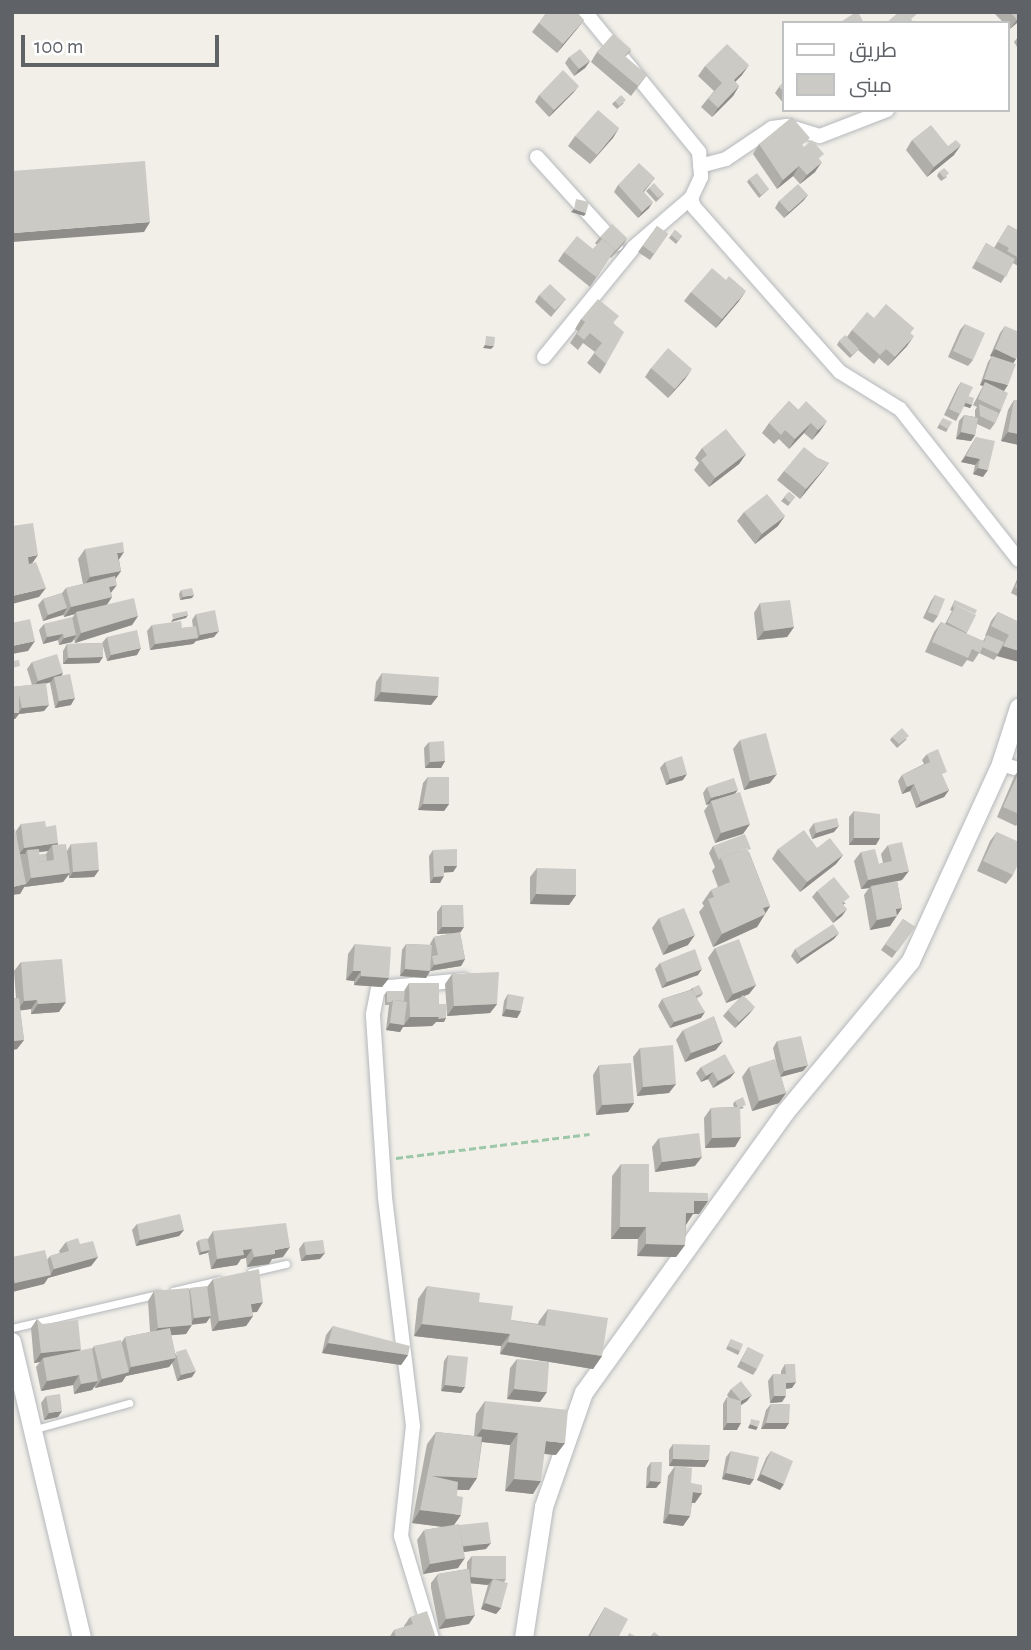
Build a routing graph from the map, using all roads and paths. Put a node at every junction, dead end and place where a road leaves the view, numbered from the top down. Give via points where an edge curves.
1 (585, 12) edge
2 (882, 112) edge
3 (537, 157) dead end
4 (700, 166) junction
5 (691, 198) junction
6 (627, 256) junction
7 (544, 357) dead end
8 (1019, 560) edge
9 (1019, 708) edge
10 (1001, 764) junction
11 (1019, 769) edge
12 (479, 978) edge
13 (590, 1134) dead end
14 (382, 1159) junction
15 (286, 1264) dead end
16 (12, 1328) edge
17 (12, 1342) edge
18 (129, 1403) dead end
19 (32, 1430) junction
20 (82, 1638) edge
21 (432, 1638) edge
22 (524, 1638) edge

1 - 4 street via 699,152
2 - 4 street via 820,136 787,125 772,128 726,159
3 - 6 street
4 - 5 street via 701,177
5 - 6 street
5 - 8 street via 841,372 900,409
6 - 7 street
9 - 10 street
10 - 11 street
10 - 22 street via 911,961 785,1113 584,1393 544,1507
12 - 14 street via 378,988 373,1049
13 - 14 path
14 - 21 street via 413,1426 401,1536
15 - 16 lane
17 - 19 street
18 - 19 lane
19 - 20 street

